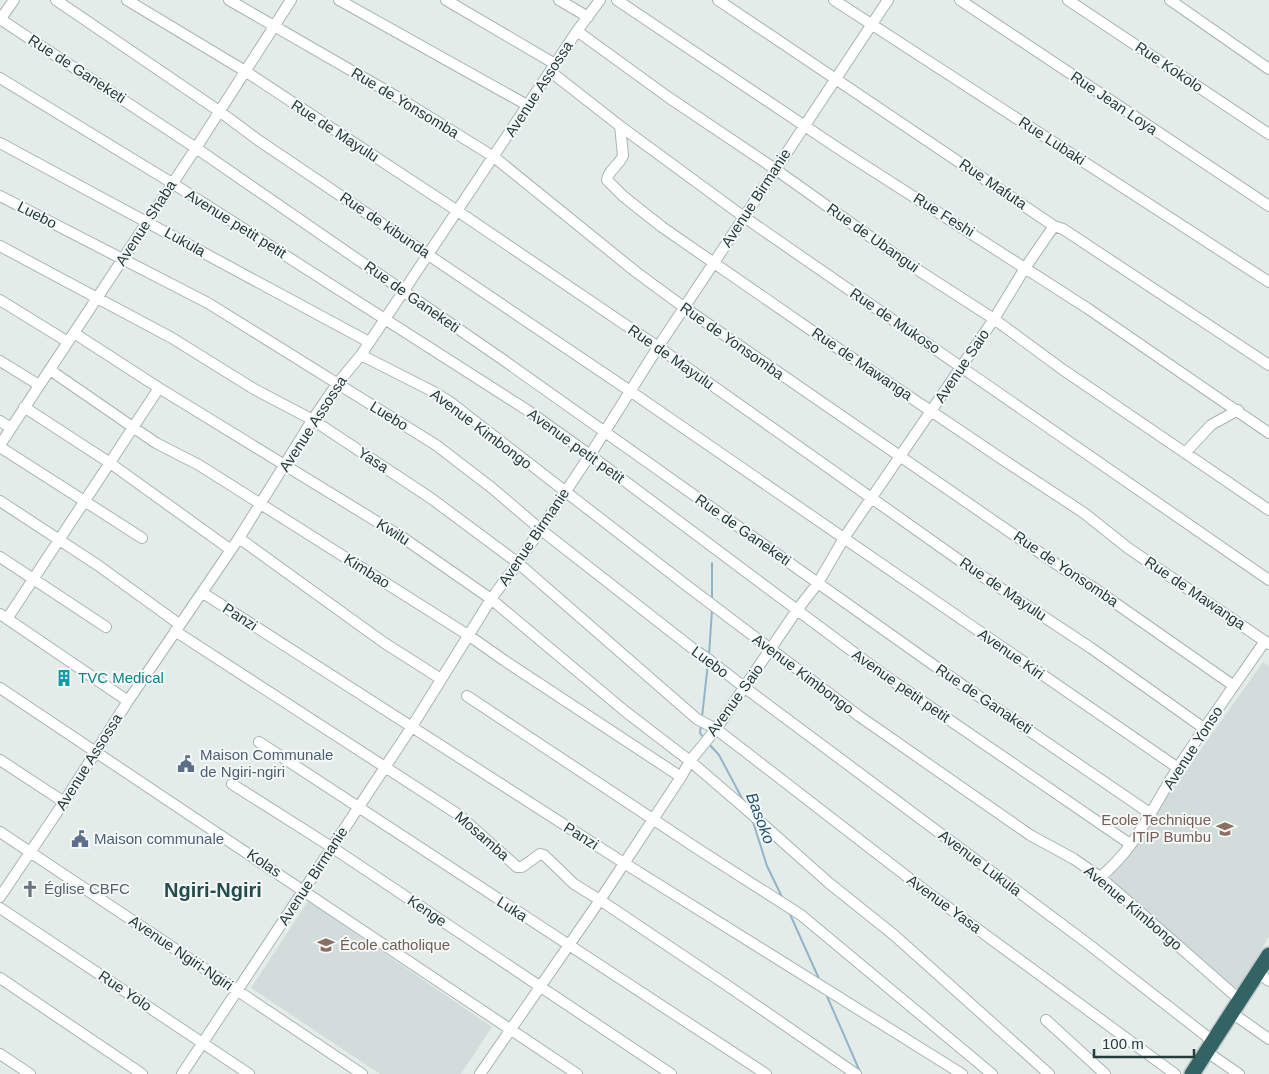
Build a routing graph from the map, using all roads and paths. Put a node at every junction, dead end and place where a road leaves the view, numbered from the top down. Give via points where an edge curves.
1 (14, 0) edge
2 (56, 0) edge
3 (127, 0) edge
4 (229, 0) edge
5 (291, 0) edge
6 (339, 0) edge
7 (446, 0) edge
8 (559, 0) edge
9 (600, 0) edge
10 (617, 0) edge
11 (718, 0) edge
12 (834, 0) edge
13 (888, 0) edge
14 (960, 0) edge
15 (1068, 0) edge
16 (1170, 0) edge
17 (588, 16) junction
18 (0, 20) edge
19 (872, 24) junction
20 (274, 25) junction
21 (577, 31) junction
22 (553, 68) junction
23 (1269, 69) edge
24 (245, 71) junction
25 (0, 78) edge
26 (835, 78) junction
27 (527, 105) junction
28 (219, 111) junction
29 (804, 125) junction
30 (620, 126) junction
31 (1269, 134) edge
32 (0, 144) edge
33 (196, 148) junction
34 (494, 157) junction
35 (775, 169) junction
36 (172, 183) junction
37 (0, 196) edge
38 (1269, 206) edge
39 (456, 210) junction
40 (744, 217) junction
41 (147, 222) junction
42 (1054, 226) junction
43 (0, 246) edge
44 (429, 255) junction
45 (123, 259) junction
46 (714, 263) junction
47 (1025, 268) junction
48 (1269, 282) edge
49 (404, 292) junction
50 (97, 299) junction
51 (0, 300) edge
52 (684, 308) junction
53 (385, 318) junction
54 (994, 319) junction
55 (71, 338) junction
56 (369, 342) junction
57 (658, 347) junction
58 (361, 355) junction
59 (0, 361) edge
60 (1269, 365) edge
61 (961, 366) junction
62 (50, 370) junction
63 (337, 384) junction
64 (40, 385) junction
65 (159, 388) junction
66 (630, 391) junction
67 (24, 407) junction
68 (932, 410) junction
69 (1240, 412) junction
70 (312, 420) junction
71 (0, 421) edge
72 (11, 428) junction
73 (134, 428) junction
74 (605, 432) junction
75 (1269, 433) edge
76 (0, 446) edge
77 (716, 450) joint
78 (1185, 453) junction
79 (590, 455) junction
80 (900, 456) junction
81 (110, 463) junction
82 (285, 465) junction
83 (565, 492) junction
84 (873, 498) junction
85 (0, 501) edge
86 (86, 501) junction
87 (261, 505) junction
88 (1269, 510) edge
89 (540, 530) junction
90 (142, 538) dead end
91 (239, 538) junction
92 (844, 538) junction
93 (59, 540) junction
94 (231, 550) junction
95 (0, 557) edge
96 (518, 563) junction
97 (34, 580) junction
98 (1269, 580) edge
99 (818, 583) junction
100 (203, 593) junction
101 (491, 599) junction
102 (797, 610) junction
103 (4, 617) edge
104 (106, 627) dead end
105 (177, 627) junction
106 (468, 635) junction
107 (1267, 642) edge
108 (772, 649) junction
109 (441, 679) junction
110 (1234, 686) junction
111 (744, 687) junction
112 (0, 688) edge
113 (467, 696) dead end
114 (128, 701) junction
115 (411, 728) junction
116 (1205, 729) junction
117 (710, 734) junction
118 (258, 742) dead end
119 (95, 751) junction
120 (0, 760) edge
121 (690, 761) junction
122 (384, 766) junction
123 (1178, 768) junction
124 (681, 777) junction
125 (232, 784) dead end
126 (64, 802) junction
127 (358, 808) junction
128 (1151, 814) junction
129 (653, 819) junction
130 (0, 832) edge
131 (1130, 844) junction
132 (332, 848) junction
133 (30, 852) junction
134 (624, 863) junction
135 (1100, 877) junction
136 (304, 890) junction
137 (0, 897) edge
138 (600, 900) junction
139 (0, 908) edge
140 (567, 945) junction
141 (1269, 955) edge
142 (1263, 977) edge
143 (0, 978) edge
144 (539, 987) junction
145 (237, 991) junction
146 (1236, 1007) junction
147 (1046, 1020) dead end
148 (510, 1028) junction
149 (1269, 1039) edge
150 (203, 1043) junction
151 (1210, 1047) junction
152 (0, 1054) edge
153 (30, 1074) edge
154 (142, 1074) edge
155 (182, 1074) edge
156 (249, 1074) edge
157 (362, 1074) edge
158 (480, 1074) edge
159 (577, 1074) edge
160 (671, 1074) edge
161 (766, 1074) edge
162 (856, 1074) edge
163 (962, 1074) edge
164 (992, 1074) edge
165 (1049, 1074) edge
166 (1105, 1074) edge
167 (1175, 1074) edge
168 (1192, 1074) edge
169 (1238, 1074) edge

1 - 18 street
2 - 28 street, Rue de kibunda
3 - 24 street, Rue de Mayulu
4 - 20 street, Rue de Yonsomba
5 - 20 street, Avenue Shaba
6 - 27 street
7 - 22 street, Rue de Mukoso
8 - 17 street
9 - 17 street, Avenue Assossa
10 - 29 street, Rue Feshi
11 - 26 street, Rue Mafuta
12 - 19 street, Rue Lubaki
13 - 19 street, Avenue Birmanie
14 - 38 street, Rue Jean Loya
15 - 31 street, Rue Kokolo
16 - 23 street
17 - 21 street, Avenue Assossa
18 - 33 street, Rue de Ganeketi
19 - 26 street, Avenue Birmanie
19 - 48 street, Rue Lubaki
20 - 24 street, Avenue Shaba
20 - 34 street, Rue de Yonsomba
21 - 22 street, Avenue Assossa
21 - 35 street, Rue de Ubangui
22 - 27 street, Avenue Assossa
22 - 30 street, Rue de Mukoso
24 - 28 street, Avenue Shaba
24 - 39 street, Rue de Mayulu
25 - 36 street, Avenue petit petit
26 - 29 street, Avenue Birmanie
26 - 42 street, Rue Mafuta
27 - 34 street, Avenue Assossa
28 - 33 street, Avenue Shaba
28 - 44 street, Rue de kibunda
29 - 35 street, Avenue Birmanie
29 - 47 street, Rue Feshi
30 - 40 street, Rue de Mukoso
30 - 46 street, Rue de Mawanga via 623,155 607,176 609,183 662,227
32 - 41 street, Lukula
33 - 36 street, Avenue Shaba
33 - 49 street, Rue de Ganeketi
34 - 39 street, Avenue Assossa
34 - 52 street, Rue de Yonsomba
35 - 40 street, Avenue Birmanie
35 - 54 street, Rue de Ubangui via 907,263
36 - 41 street, Avenue Shaba
36 - 53 street, Avenue petit petit
37 - 45 street, Luebo
39 - 44 street, Avenue Assossa
39 - 57 street, Rue de Mayulu
40 - 46 street, Avenue Birmanie
40 - 61 street, Rue de Mukoso
41 - 45 street, Avenue Shaba
41 - 56 street, Lukula
42 - 47 street, Avenue Saio
42 - 60 street, Rue Mafuta
43 - 50 street, Yasa
44 - 49 street, Avenue Assossa
44 - 66 street, Rue de kibunda
45 - 50 street, Avenue Shaba
45 - 63 street, Luebo via 208,303
46 - 52 street, Avenue Birmanie
46 - 68 street, Rue de Mawanga
47 - 54 street, Avenue Saio
47 - 69 street, Rue Feshi
49 - 53 street, Avenue Assossa
49 - 74 street, Rue de Ganeketi
50 - 55 street, Avenue Shaba
50 - 70 street, Yasa via 172,338
51 - 55 street, Kwilu
52 - 57 street, Avenue Birmanie
52 - 80 street, Rue de Yonsomba
53 - 56 street, Avenue Assossa
53 - 79 street, Avenue petit petit via 528,410
54 - 61 street, Avenue Saio
54 - 78 street, Rue de Ubangui
55 - 62 street, Avenue Shaba
55 - 65 street, Kwilu
56 - 58 street, Avenue Assossa
57 - 66 street, Avenue Birmanie
57 - 84 street, Rue de Mayulu
58 - 63 street, Avenue Assossa
58 - 83 street, Avenue Kimbongo via 450,402
59 - 64 street
61 - 68 street, Avenue Saio
61 - 98 street, Rue de Mukoso
62 - 64 street, Avenue Shaba
62 - 73 street, Kimbao
63 - 70 street, Avenue Assossa
63 - 89 street, Luebo via 436,444
64 - 67 street, Avenue Shaba
65 - 73 street
65 - 82 street, Kwilu
66 - 74 street, Avenue Birmanie
66 - 77 street, Rue de kibunda
67 - 72 street, Avenue Shaba
67 - 81 street
68 - 80 street, Avenue Saio
68 - 107 street, Rue de Mawanga via 1084,512 1128,548
69 - 75 street, Rue Feshi
69 - 78 street via 1210,425
70 - 82 street, Avenue Assossa
70 - 96 street, Yasa via 432,499
71 - 72 street
72 - 76 street, Avenue Shaba
73 - 81 street
73 - 87 street, Kimbao
74 - 79 street, Avenue Birmanie
74 - 99 street, Rue de Ganeketi
76 - 86 street
77 - 92 street, Avenue Kiri
78 - 88 street
79 - 83 street, Avenue Birmanie
79 - 102 street, Avenue petit petit
80 - 84 street, Avenue Saio
80 - 110 street, Rue de Yonsomba
81 - 86 street
81 - 94 street
82 - 87 street, Avenue Assossa
82 - 101 street, Kwilu via 402,537
83 - 89 street, Avenue Birmanie
83 - 108 street, Avenue Kimbongo
84 - 92 street, Avenue Saio
84 - 116 street, Rue de Mayulu
85 - 93 street, Mosamba
86 - 90 street
86 - 93 street
87 - 91 street, Avenue Assossa
87 - 106 street, Kimbao
89 - 96 street, Avenue Birmanie
89 - 111 street, Luebo
91 - 94 street, Avenue Assossa
91 - 109 street via 383,642
92 - 99 street, Avenue Saio
92 - 123 street, Avenue Kiri
93 - 97 street
93 - 105 street, Mosamba via 106,571
94 - 100 street, Avenue Assossa
95 - 97 street
96 - 101 street, Avenue Birmanie
96 - 117 street, Yasa via 640,667
97 - 103 street
97 - 104 street
99 - 102 street, Avenue Saio
99 - 128 street, Rue de Ganaketi
100 - 105 street, Avenue Assossa
100 - 115 street, Panzi
101 - 106 street, Avenue Birmanie
101 - 121 street, Kwilu
102 - 108 street, Avenue Saio
102 - 131 street, Avenue petit petit via 884,675
103 - 114 street
105 - 114 street, Avenue Assossa
105 - 122 street, Mosamba
106 - 109 street, Avenue Birmanie
106 - 124 street, Kimbao
107 - 110 street, Avenue Yonso
108 - 111 street, Avenue Saio
108 - 135 street, Avenue Kimbongo via 859,716 1030,835
109 - 115 street, Avenue Birmanie
110 - 116 street, Avenue Yonso
111 - 117 street, Avenue Saio
111 - 151 street, Avenue Lukula via 1087,943
112 - 119 street, Kolas
113 - 129 street
114 - 119 street, Avenue Assossa
115 - 122 street, Avenue Birmanie
115 - 134 street, Panzi
116 - 123 street, Avenue Yonso
117 - 121 street, Avenue Saio
117 - 167 street, Avenue Yasa
118 - 127 street, Luka
119 - 126 street, Avenue Assossa
119 - 136 street, Kolas
120 - 126 street
121 - 124 street, Avenue Saio
121 - 165 street, Kwilu via 829,883 894,935
122 - 127 street, Avenue Birmanie
122 - 138 street, Mosamba via 459,814 517,867 543,854 574,884
123 - 128 street, Avenue Yonso
124 - 129 street, Avenue Saio
125 - 132 street, Kenge
126 - 133 street, Avenue Assossa
127 - 132 street, Avenue Birmanie
127 - 140 street, Luka
128 - 131 street, Avenue Yonso
129 - 134 street, Avenue Saio
129 - 164 street via 801,915
130 - 133 street, Avenue Ngiri-Ngiri
131 - 135 street, Avenue Yonso
132 - 136 street, Avenue Birmanie
132 - 144 street, Kenge
133 - 137 street, Avenue Assossa
133 - 145 street, Avenue Ngiri-Ngiri
134 - 138 street, Avenue Saio
134 - 163 street, Panzi
135 - 146 street, Avenue Kimbongo
136 - 145 street, Avenue Birmanie
136 - 148 street, Kolas
138 - 140 street, Avenue Saio
138 - 162 street, Mosamba
139 - 150 street, Rue Yolo
140 - 144 street, Avenue Saio
140 - 161 street, Luka
141 - 142 highway
142 - 146 highway
143 - 154 street
144 - 148 street, Avenue Saio
144 - 160 street, Kenge
145 - 150 street, Avenue Birmanie
145 - 157 street, Avenue Ngiri-Ngiri
146 - 149 street, Avenue Kimbongo
146 - 151 highway
147 - 166 street
148 - 158 street, Avenue Saio
148 - 159 street, Kolas
150 - 155 street, Avenue Birmanie
150 - 156 street, Rue Yolo
151 - 168 highway
151 - 169 street, Avenue Lukula
152 - 153 street

